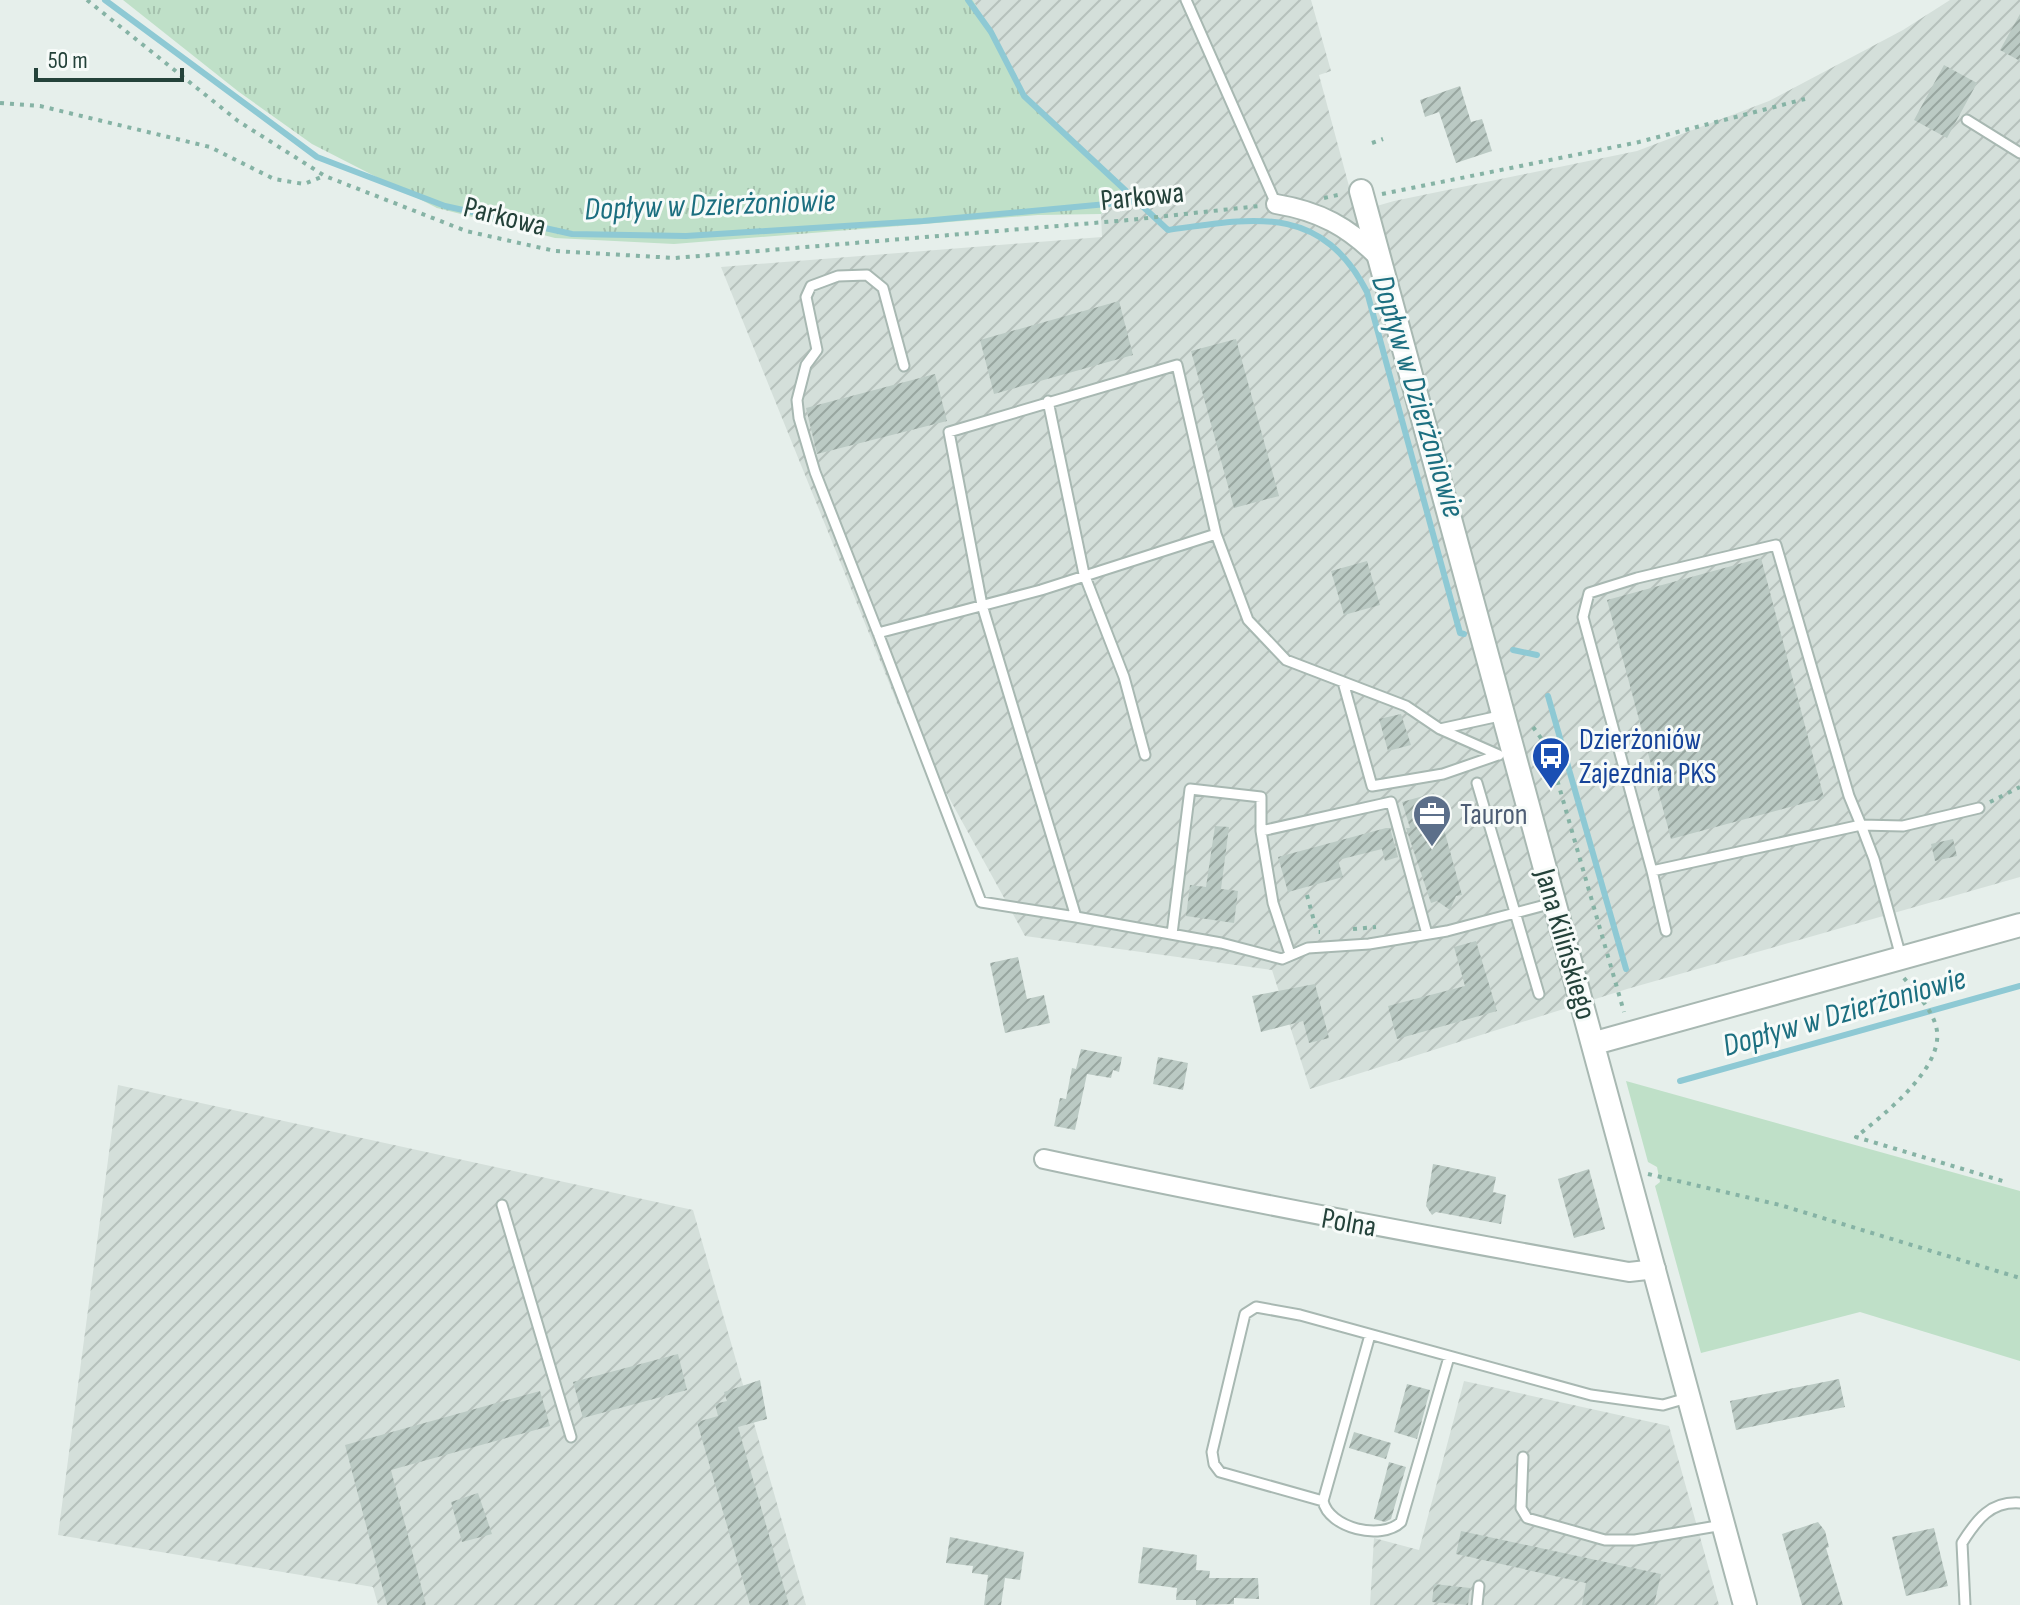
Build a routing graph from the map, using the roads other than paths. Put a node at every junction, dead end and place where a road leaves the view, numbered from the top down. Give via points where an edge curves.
1 (1186, 0) edge
2 (1967, 120) dead end
3 (2020, 153) edge
4 (1362, 195) road end
5 (1276, 204) joint
6 (1379, 258) junction
7 (904, 366) dead end
8 (1048, 401) junction
9 (1216, 534) junction
10 (1084, 574) junction
11 (982, 605) junction
12 (878, 633) junction
13 (1343, 682) junction
14 (1504, 715) junction
15 (1440, 729) junction
16 (1506, 753) junction
17 (1145, 755) dead end
18 (1477, 783) dead end
19 (1979, 808) road end
20 (1861, 825) junction
21 (1261, 831) junction
22 (1652, 871) junction
23 (1555, 903) junction
24 (1515, 915) junction
25 (1076, 917) junction
26 (2020, 925) edge
27 (1666, 931) dead end
28 (1172, 934) junction
29 (1427, 934) junction
30 (1290, 954) junction
31 (1896, 959) junction
32 (1539, 994) dead end
33 (1595, 1043) junction
34 (1044, 1159) dead end
35 (502, 1205) dead end
36 (1656, 1269) junction
37 (1370, 1335) junction
38 (1449, 1357) junction
39 (1690, 1397) junction
40 (571, 1437) dead end
41 (1523, 1457) dead end
42 (1323, 1501) junction
43 (2020, 1503) edge
44 (1723, 1525) junction
45 (1479, 1586) dead end
46 (1477, 1605) edge
47 (1745, 1605) edge
48 (1965, 1605) edge

1 - 5 lane
2 - 3 lane
4 - 6 street, Jana Kilińskiego
5 - 6 street via 1304,208 1341,225
6 - 14 street, Jana Kilińskiego
7 - 12 lane via 883,288 867,275 838,276 811,286 806,297 817,350 806,365 797,400 799,418
8 - 9 lane via 1177,365
8 - 10 lane
8 - 11 lane via 949,432
9 - 10 lane
9 - 13 lane via 1248,620 1286,660
10 - 11 lane
10 - 17 lane via 1124,677
11 - 12 lane
11 - 25 lane
12 - 25 lane via 981,902
13 - 15 lane via 1406,706
13 - 16 lane via 1372,786 1443,774
14 - 15 lane
14 - 16 street, Jana Kilińskiego
15 - 16 lane
16 - 23 street, Jana Kilińskiego
18 - 24 lane
19 - 20 lane via 1903,826
20 - 22 lane
20 - 22 lane via 1776,545 1744,551 1589,593 1583,617
20 - 31 lane
21 - 28 lane via 1261,797 1190,789
21 - 29 lane via 1391,802
21 - 30 lane via 1273,903
22 - 27 lane
23 - 24 lane
23 - 33 street, Jana Kilińskiego
24 - 29 lane
24 - 32 lane
25 - 28 lane
26 - 31 street
28 - 30 lane via 1282,959
29 - 30 lane
31 - 33 street
33 - 36 street, Jana Kilińskiego
34 - 36 street, Polna via 1284,1211 1629,1272
35 - 40 lane
36 - 39 street, Jana Kilińskiego
37 - 38 lane
37 - 42 lane
37 - 42 lane via 1256,1307 1245,1314 1212,1452 1214,1464 1220,1472
38 - 39 lane via 1617,1400 1663,1405
38 - 42 lane via 1401,1522 1380,1533 1339,1522 1326,1513
39 - 44 street, Jana Kilińskiego
41 - 44 lane via 1521,1508 1527,1518 1605,1540
43 - 48 lane via 2002,1502 1987,1510 1962,1543
44 - 47 street, Jana Kilińskiego
45 - 46 lane

